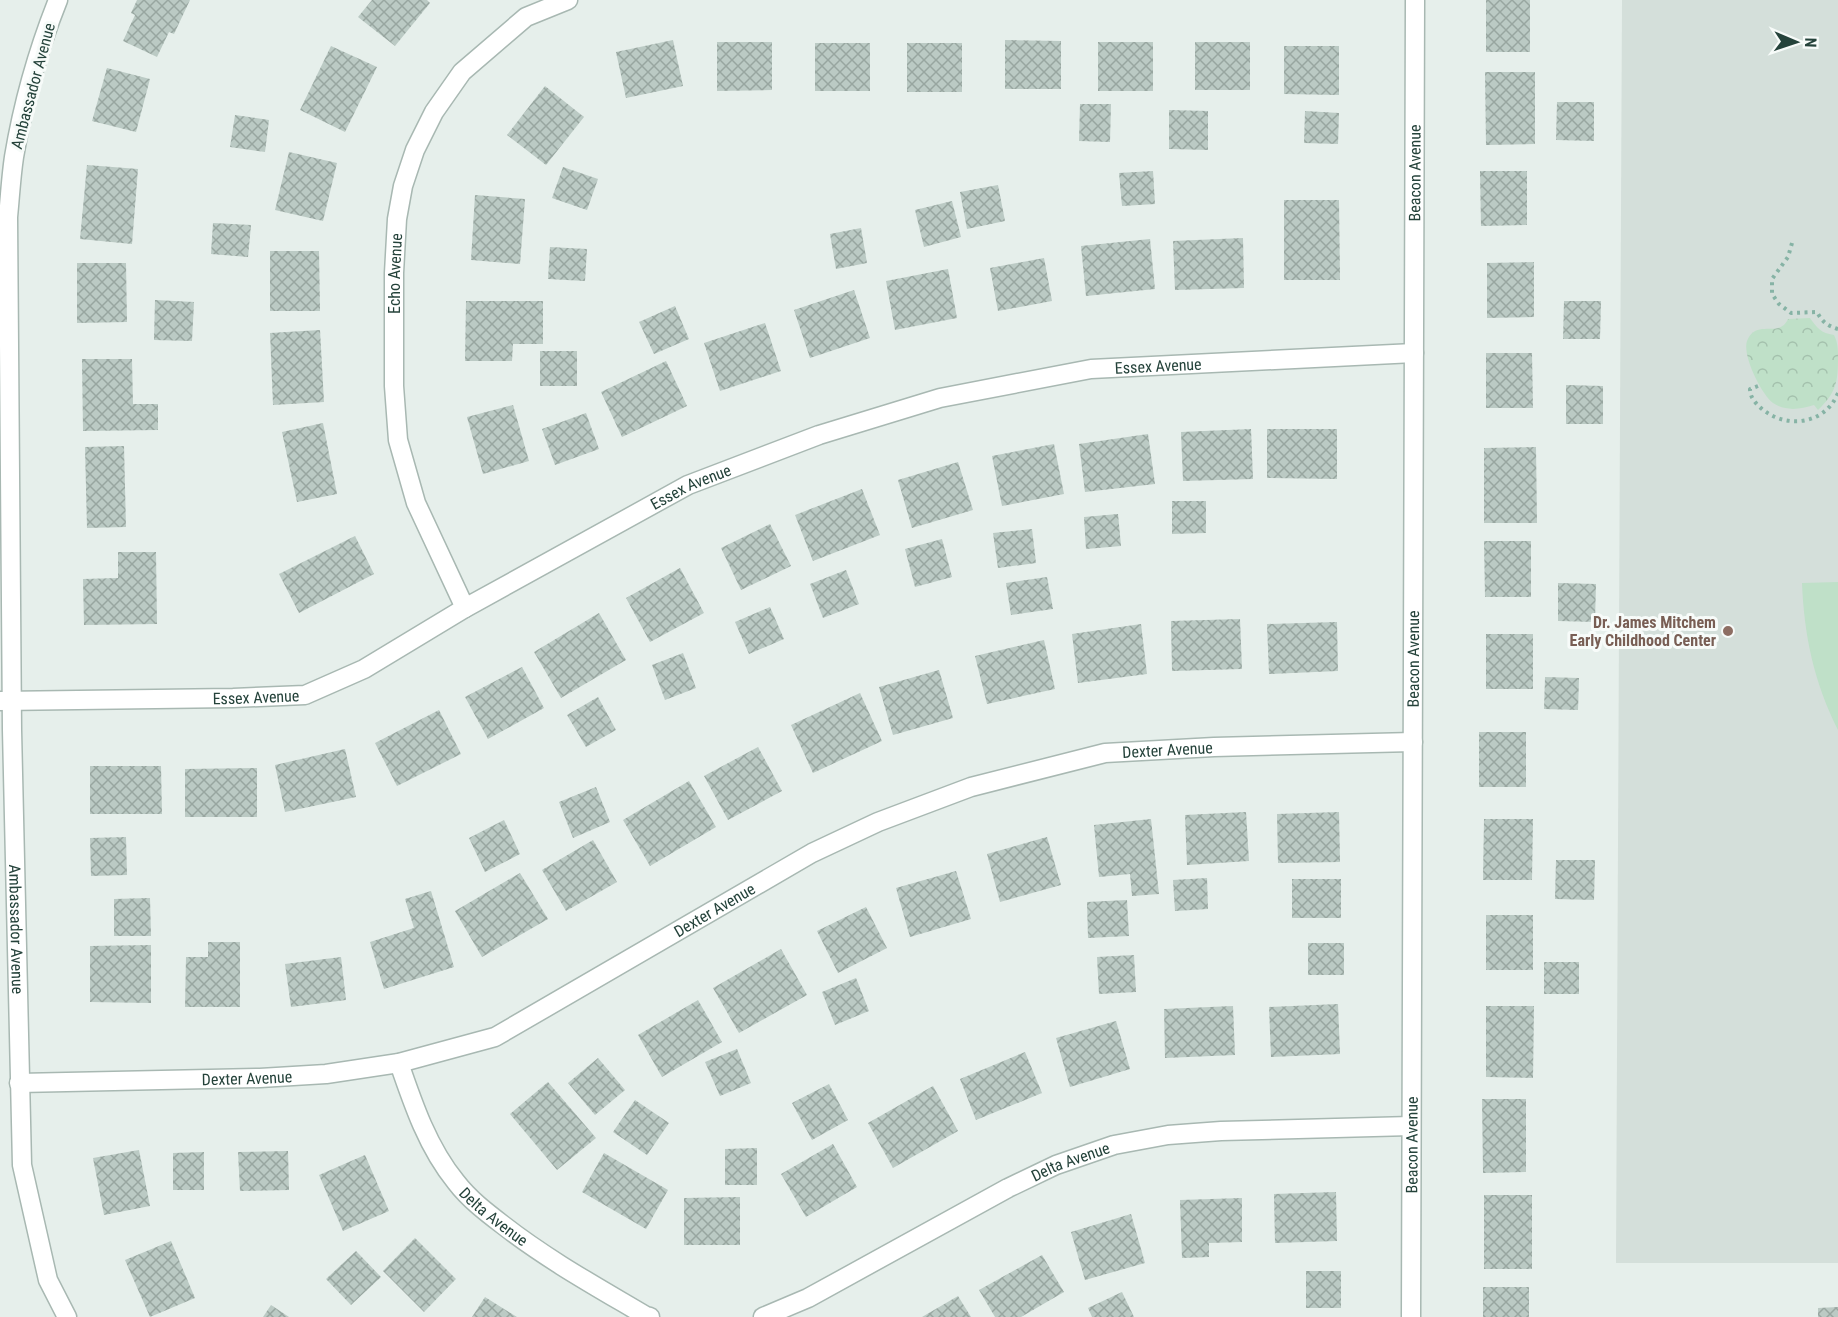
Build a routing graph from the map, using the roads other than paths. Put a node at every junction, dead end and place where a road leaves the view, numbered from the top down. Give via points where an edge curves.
1 (58, 0) edge
2 (568, 0) edge
3 (1415, 0) edge
4 (1414, 353) junction
5 (465, 608) junction
6 (6, 701) edge
7 (1413, 742) junction
8 (399, 1063) junction
9 (19, 1083) junction
10 (1411, 1126) junction
11 (67, 1317) edge
12 (650, 1317) edge
13 (763, 1317) edge
14 (1411, 1317) edge

1 - 6 street, Ambassador Avenue via 24,106 8,217
2 - 5 street, Echo Avenue via 526,17 462,72 434,112 415,150 397,219 394,386 398,440 416,503
3 - 4 street, Beacon Avenue
4 - 5 street, Essex Avenue via 1091,369 940,398 819,435 688,485
4 - 7 street, Beacon Avenue
5 - 6 street, Essex Avenue via 364,669 305,694
6 - 9 street, Ambassador Avenue
7 - 8 street, Dexter Avenue via 1105,753 971,787 878,822 812,853 495,1037
7 - 10 street, Beacon Avenue
8 - 9 street, Dexter Avenue via 326,1074 260,1078
8 - 12 street, Delta Avenue via 434,1150 455,1182 521,1239
9 - 11 street, Ambassador Avenue via 22,1165 48,1280
10 - 13 street, Delta Avenue via 1221,1131 1114,1145 1056,1165 1008,1188 808,1298
10 - 14 street, Beacon Avenue

